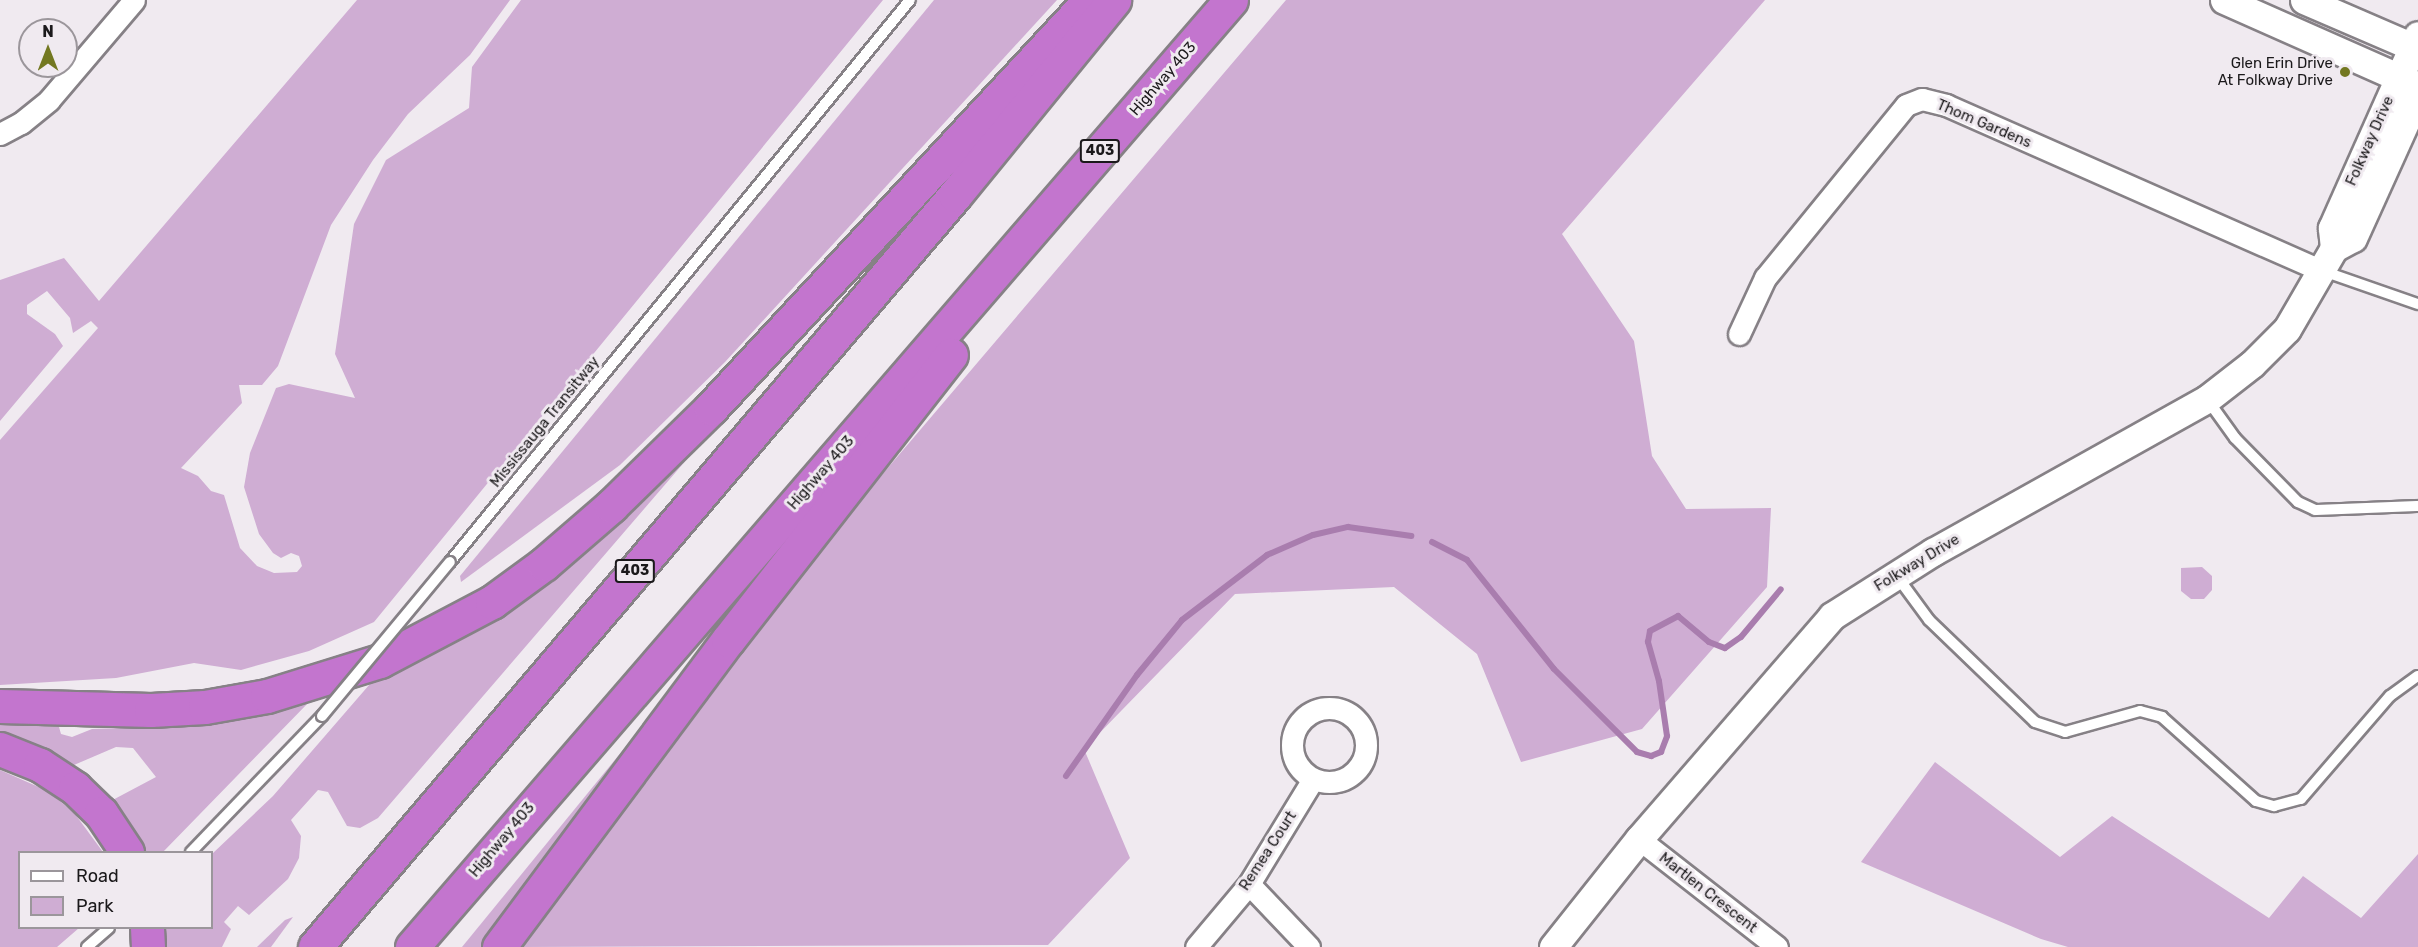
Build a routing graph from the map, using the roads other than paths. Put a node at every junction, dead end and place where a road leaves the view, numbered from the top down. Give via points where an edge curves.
1 (134, 0) edge
2 (910, 0) edge
3 (1090, 0) edge
4 (1114, 0) edge
5 (1231, 0) edge
6 (2224, 0) edge
7 (2304, 0) edge
8 (2416, 44) edge
9 (2412, 86) edge
10 (0, 134) edge
11 (2328, 260) junction
12 (969, 303) junction
13 (2418, 304) edge
14 (1739, 334) dead end
15 (2207, 399) junction
16 (2418, 506) edge
17 (1896, 574) junction
18 (2418, 676) edge
19 (0, 706) edge
20 (0, 749) edge
21 (1313, 779) dead end
22 (1639, 839) junction
23 (126, 851) edge
24 (192, 851) edge
25 (1249, 884) junction
26 (107, 929) edge
27 (147, 929) edge
28 (87, 947) edge
29 (148, 947) edge
30 (315, 947) edge
31 (412, 947) edge
32 (499, 947) edge
33 (1196, 947) edge
34 (1309, 947) edge
35 (1553, 947) edge
36 (1777, 947) edge

1 - 10 street via 49,100
2 - 24 lane, Mississauga Transitway, bridge via 322,716
3 - 19 highway via 711,408 611,506 492,602 380,661 267,696 205,707 151,710
4 - 30 highway, 403 via 955,195
5 - 12 highway, Highway 403 / 403
6 - 9 street
7 - 8 street
8 - 9 street, Folkway Drive
9 - 11 street, Folkway Drive via 2332,228
11 - 13 lane
11 - 14 street, Thom Gardens via 1946,105 1922,99 1906,105 1765,278
11 - 15 street, Folkway Drive via 2287,329 2252,364
12 - 31 highway, Highway 403 / 403
12 - 32 highway via 962,342 728,640
15 - 16 lane via 2235,438 2298,502 2315,510
15 - 17 street, Folkway Drive
17 - 18 lane via 1929,621 2035,722 2065,732 2140,711 2163,717 2248,795 2274,806 2301,799 2390,696
17 - 22 street, Folkway Drive via 1832,616
20 - 23 highway via 40,765 75,788 101,813
21 - 25 street, Remea Court
22 - 35 street, Folkway Drive
22 - 36 street, Martlen Crescent
25 - 33 street, Remea Court
25 - 34 street
26 - 28 lane
27 - 29 highway

